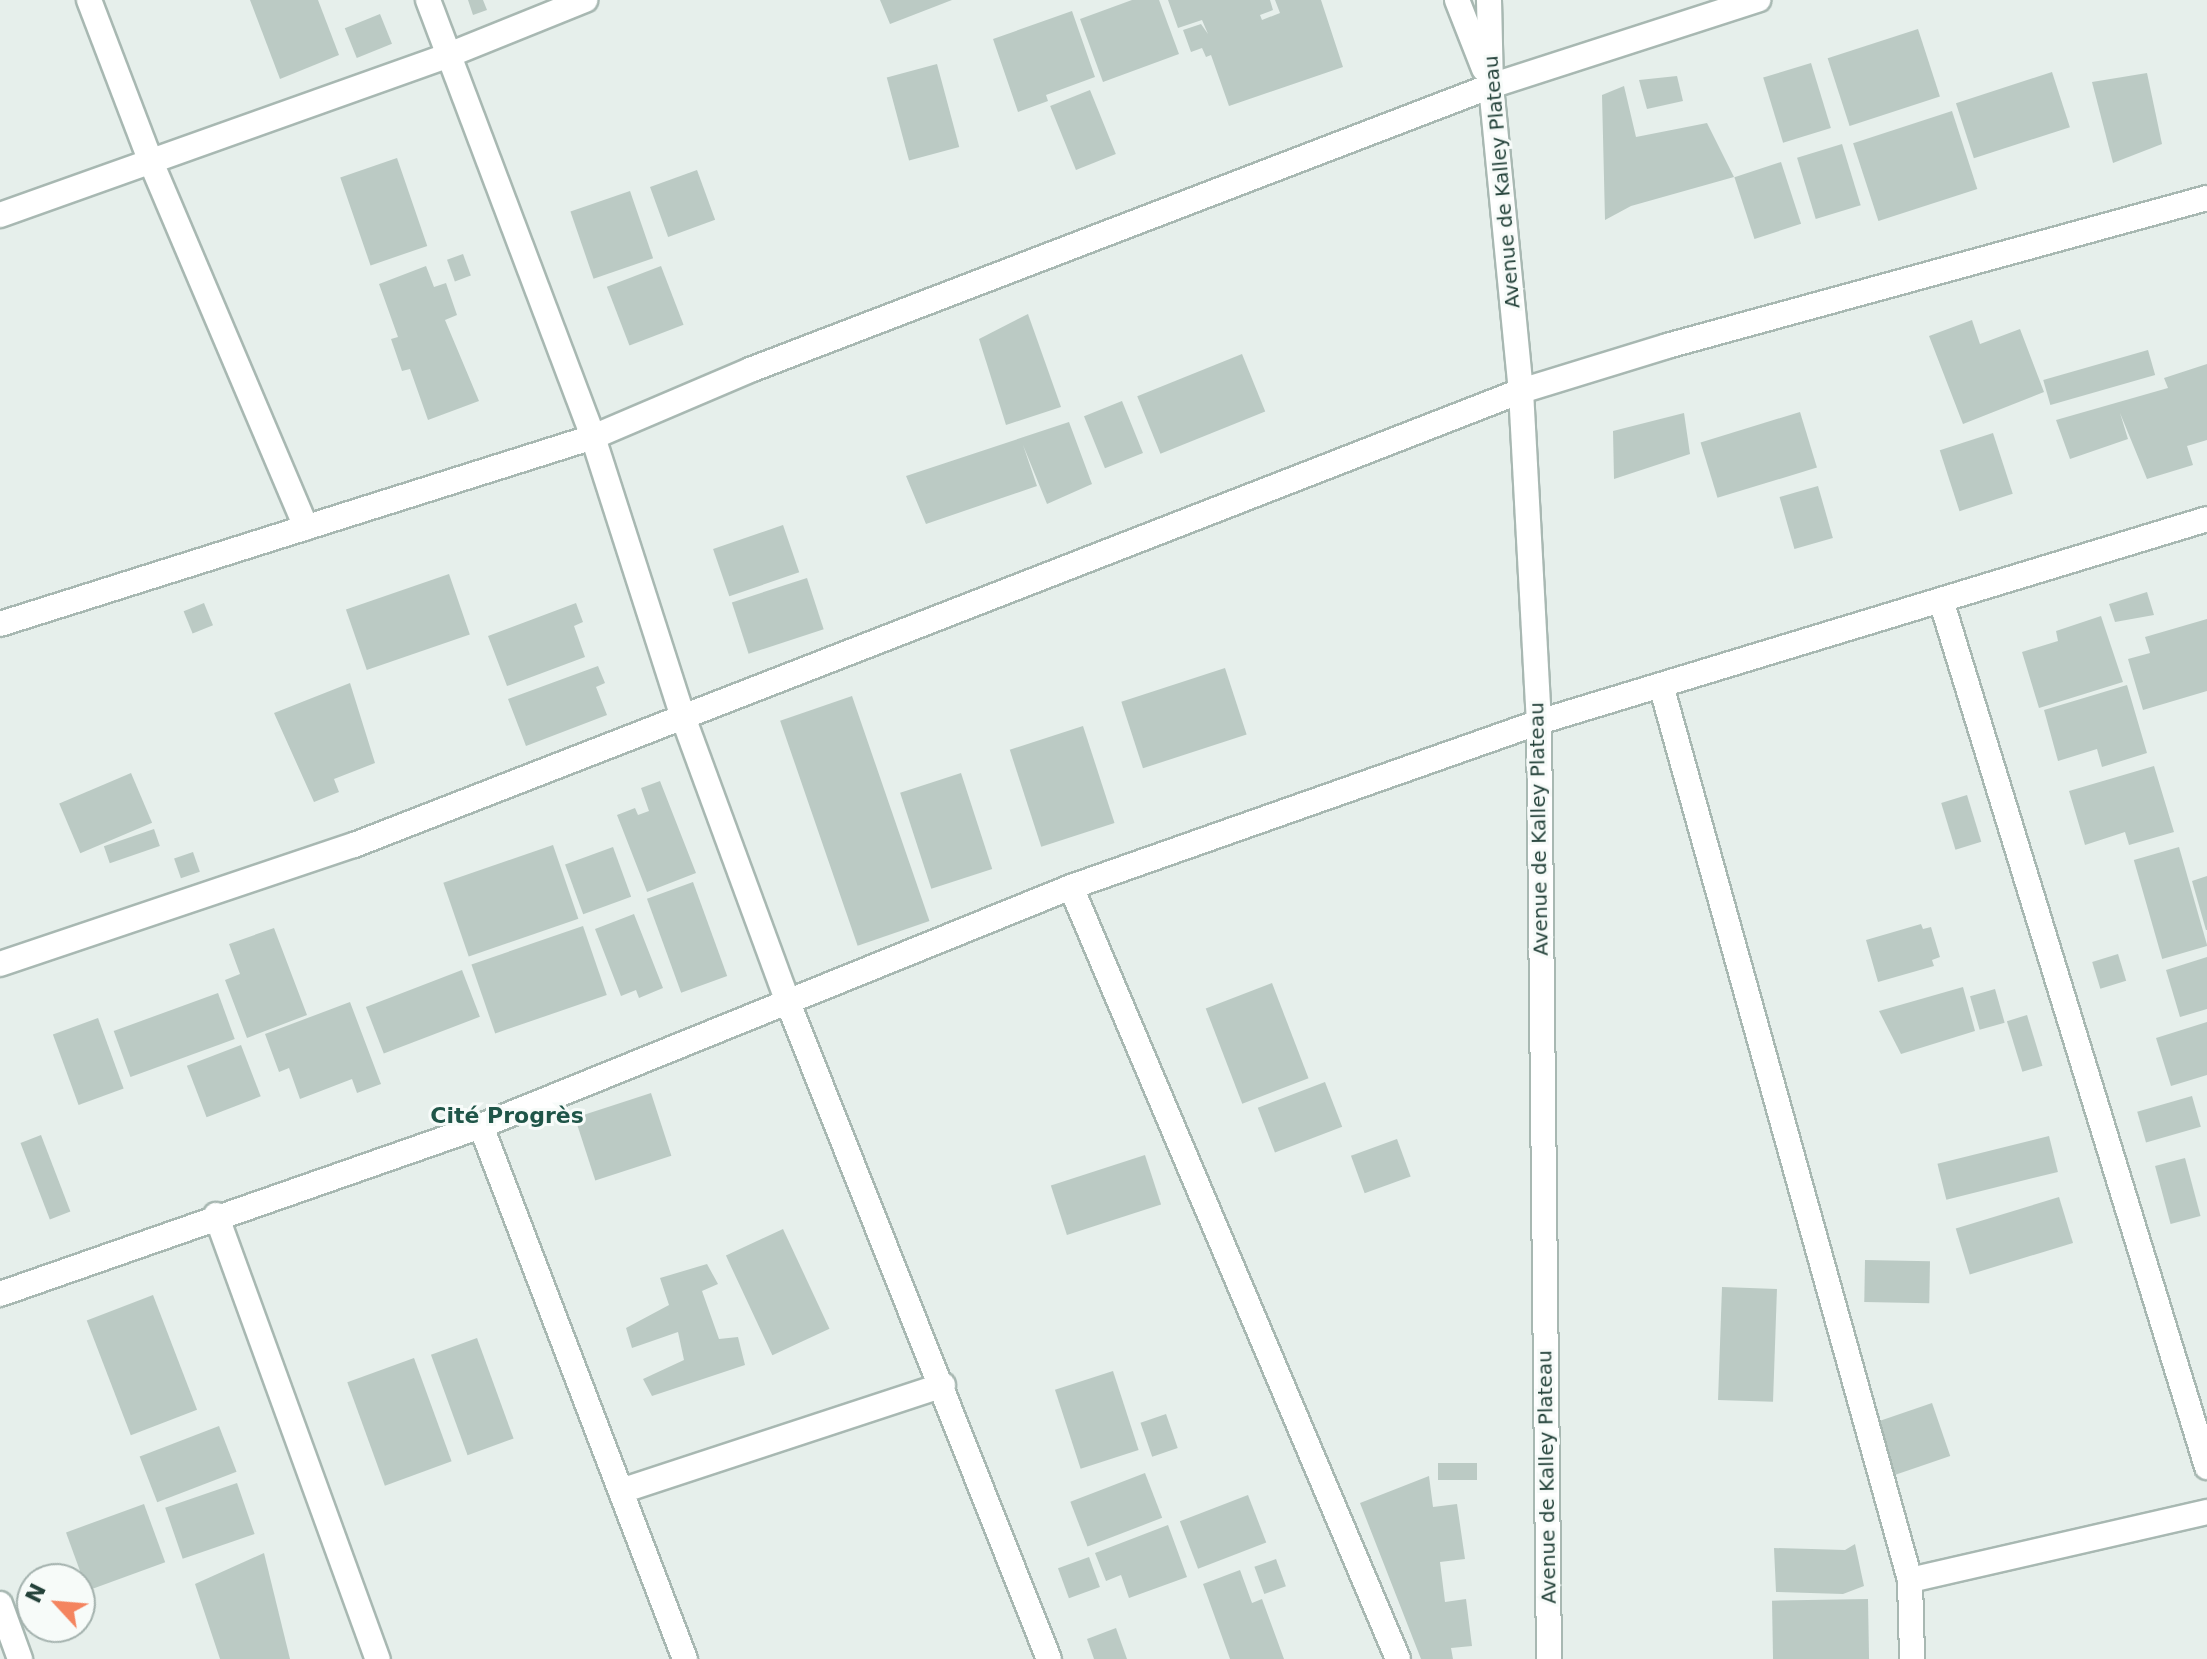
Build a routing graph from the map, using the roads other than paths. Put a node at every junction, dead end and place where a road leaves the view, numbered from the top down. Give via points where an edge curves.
1 (89, 0) edge
2 (428, 0) edge
3 (585, 0) edge
4 (1457, 0) edge
5 (1489, 0) edge
6 (1758, 0) edge
7 (449, 55) junction
8 (1491, 86) junction
9 (151, 162) junction
10 (2207, 198) edge
11 (0, 215) edge
12 (1521, 391) junction
13 (593, 437) junction
14 (2207, 519) edge
15 (306, 527) junction
16 (1941, 600) junction
17 (0, 624) edge
18 (1661, 685) junction
19 (683, 717) junction
20 (1539, 722) junction
21 (1071, 887) junction
22 (0, 964) edge
23 (787, 1000) junction
24 (481, 1126) junction
25 (216, 1215) junction
26 (0, 1294) edge
27 (943, 1385) junction
28 (2207, 1467) edge
29 (621, 1491) junction
30 (2207, 1512) edge
31 (1910, 1580) junction
32 (0, 1604) edge
33 (20, 1659) edge
34 (378, 1659) edge
35 (685, 1659) edge
36 (1049, 1659) edge
37 (1398, 1659) edge
38 (1549, 1659) edge
39 (1912, 1659) edge

1 - 9 street
2 - 7 street
3 - 7 street
4 - 8 street
5 - 8 street, Avenue de Kalley Plateau
6 - 8 street
7 - 9 street
7 - 13 street
8 - 12 street, Avenue de Kalley Plateau
8 - 13 street via 765,364
9 - 11 street
9 - 15 street
10 - 12 street
12 - 19 street
12 - 20 street, Avenue de Kalley Plateau
13 - 15 street
13 - 19 street
14 - 16 street
15 - 17 street
16 - 18 street
16 - 28 street
18 - 20 street
18 - 31 street
19 - 22 street via 354,845
19 - 23 street
20 - 21 street
20 - 38 street, Avenue de Kalley Plateau
21 - 23 street
21 - 37 street
23 - 24 street
23 - 27 street
24 - 25 street
24 - 29 street
25 - 26 street
25 - 34 street
27 - 29 street
27 - 36 street
29 - 35 street
30 - 31 street
31 - 39 street
32 - 33 street

